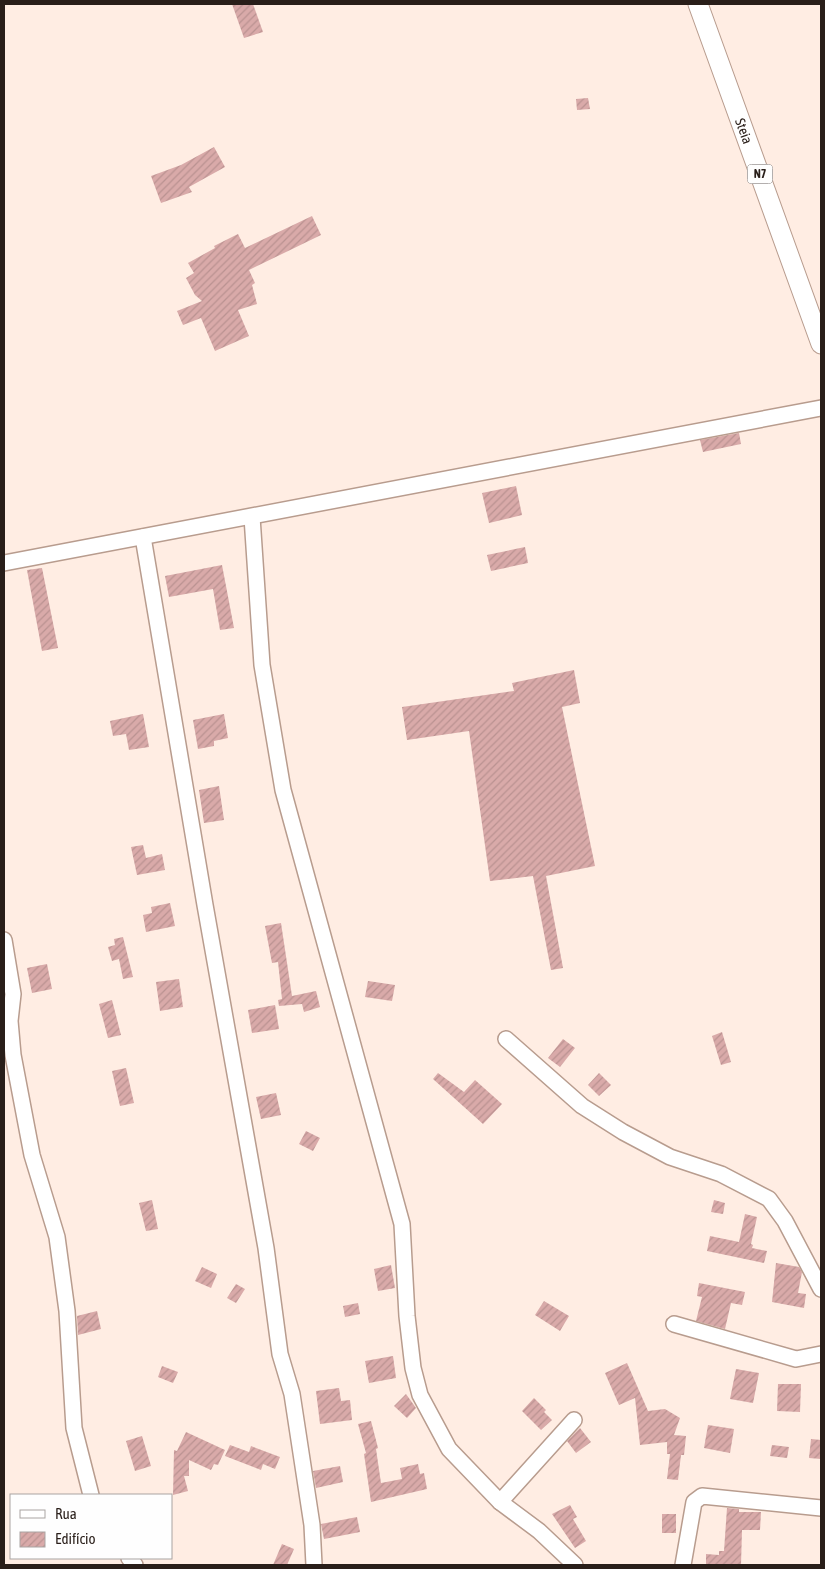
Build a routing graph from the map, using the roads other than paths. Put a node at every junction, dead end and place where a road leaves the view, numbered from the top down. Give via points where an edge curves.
1 (698, 4) edge
2 (821, 344) edge
3 (821, 408) edge
4 (252, 517) junction
5 (143, 537) junction
6 (4, 563) edge
7 (4, 940) edge
8 (506, 1039) dead end
9 (821, 1289) edge
10 (674, 1324) dead end
11 (821, 1354) edge
12 (574, 1420) dead end
13 (91, 1494) edge
14 (500, 1502) junction
15 (821, 1508) edge
16 (314, 1565) edge
17 (575, 1565) edge
18 (683, 1565) edge

1 - 2 main road, Steia / N7
3 - 4 street
4 - 5 street
4 - 14 street via 262,665 283,790 402,1224 407,1316 415,1377 420,1394 449,1449
5 - 6 street
5 - 16 street via 266,1248 280,1354 292,1394 312,1525
7 - 13 street via 13,994 10,1021 13,1055 32,1155 57,1238 67,1311 74,1428
8 - 9 street via 582,1106 622,1132 670,1157 722,1174 769,1198
10 - 11 street via 796,1359
12 - 14 street
14 - 17 street via 540,1531
15 - 18 street via 702,1496 694,1502

